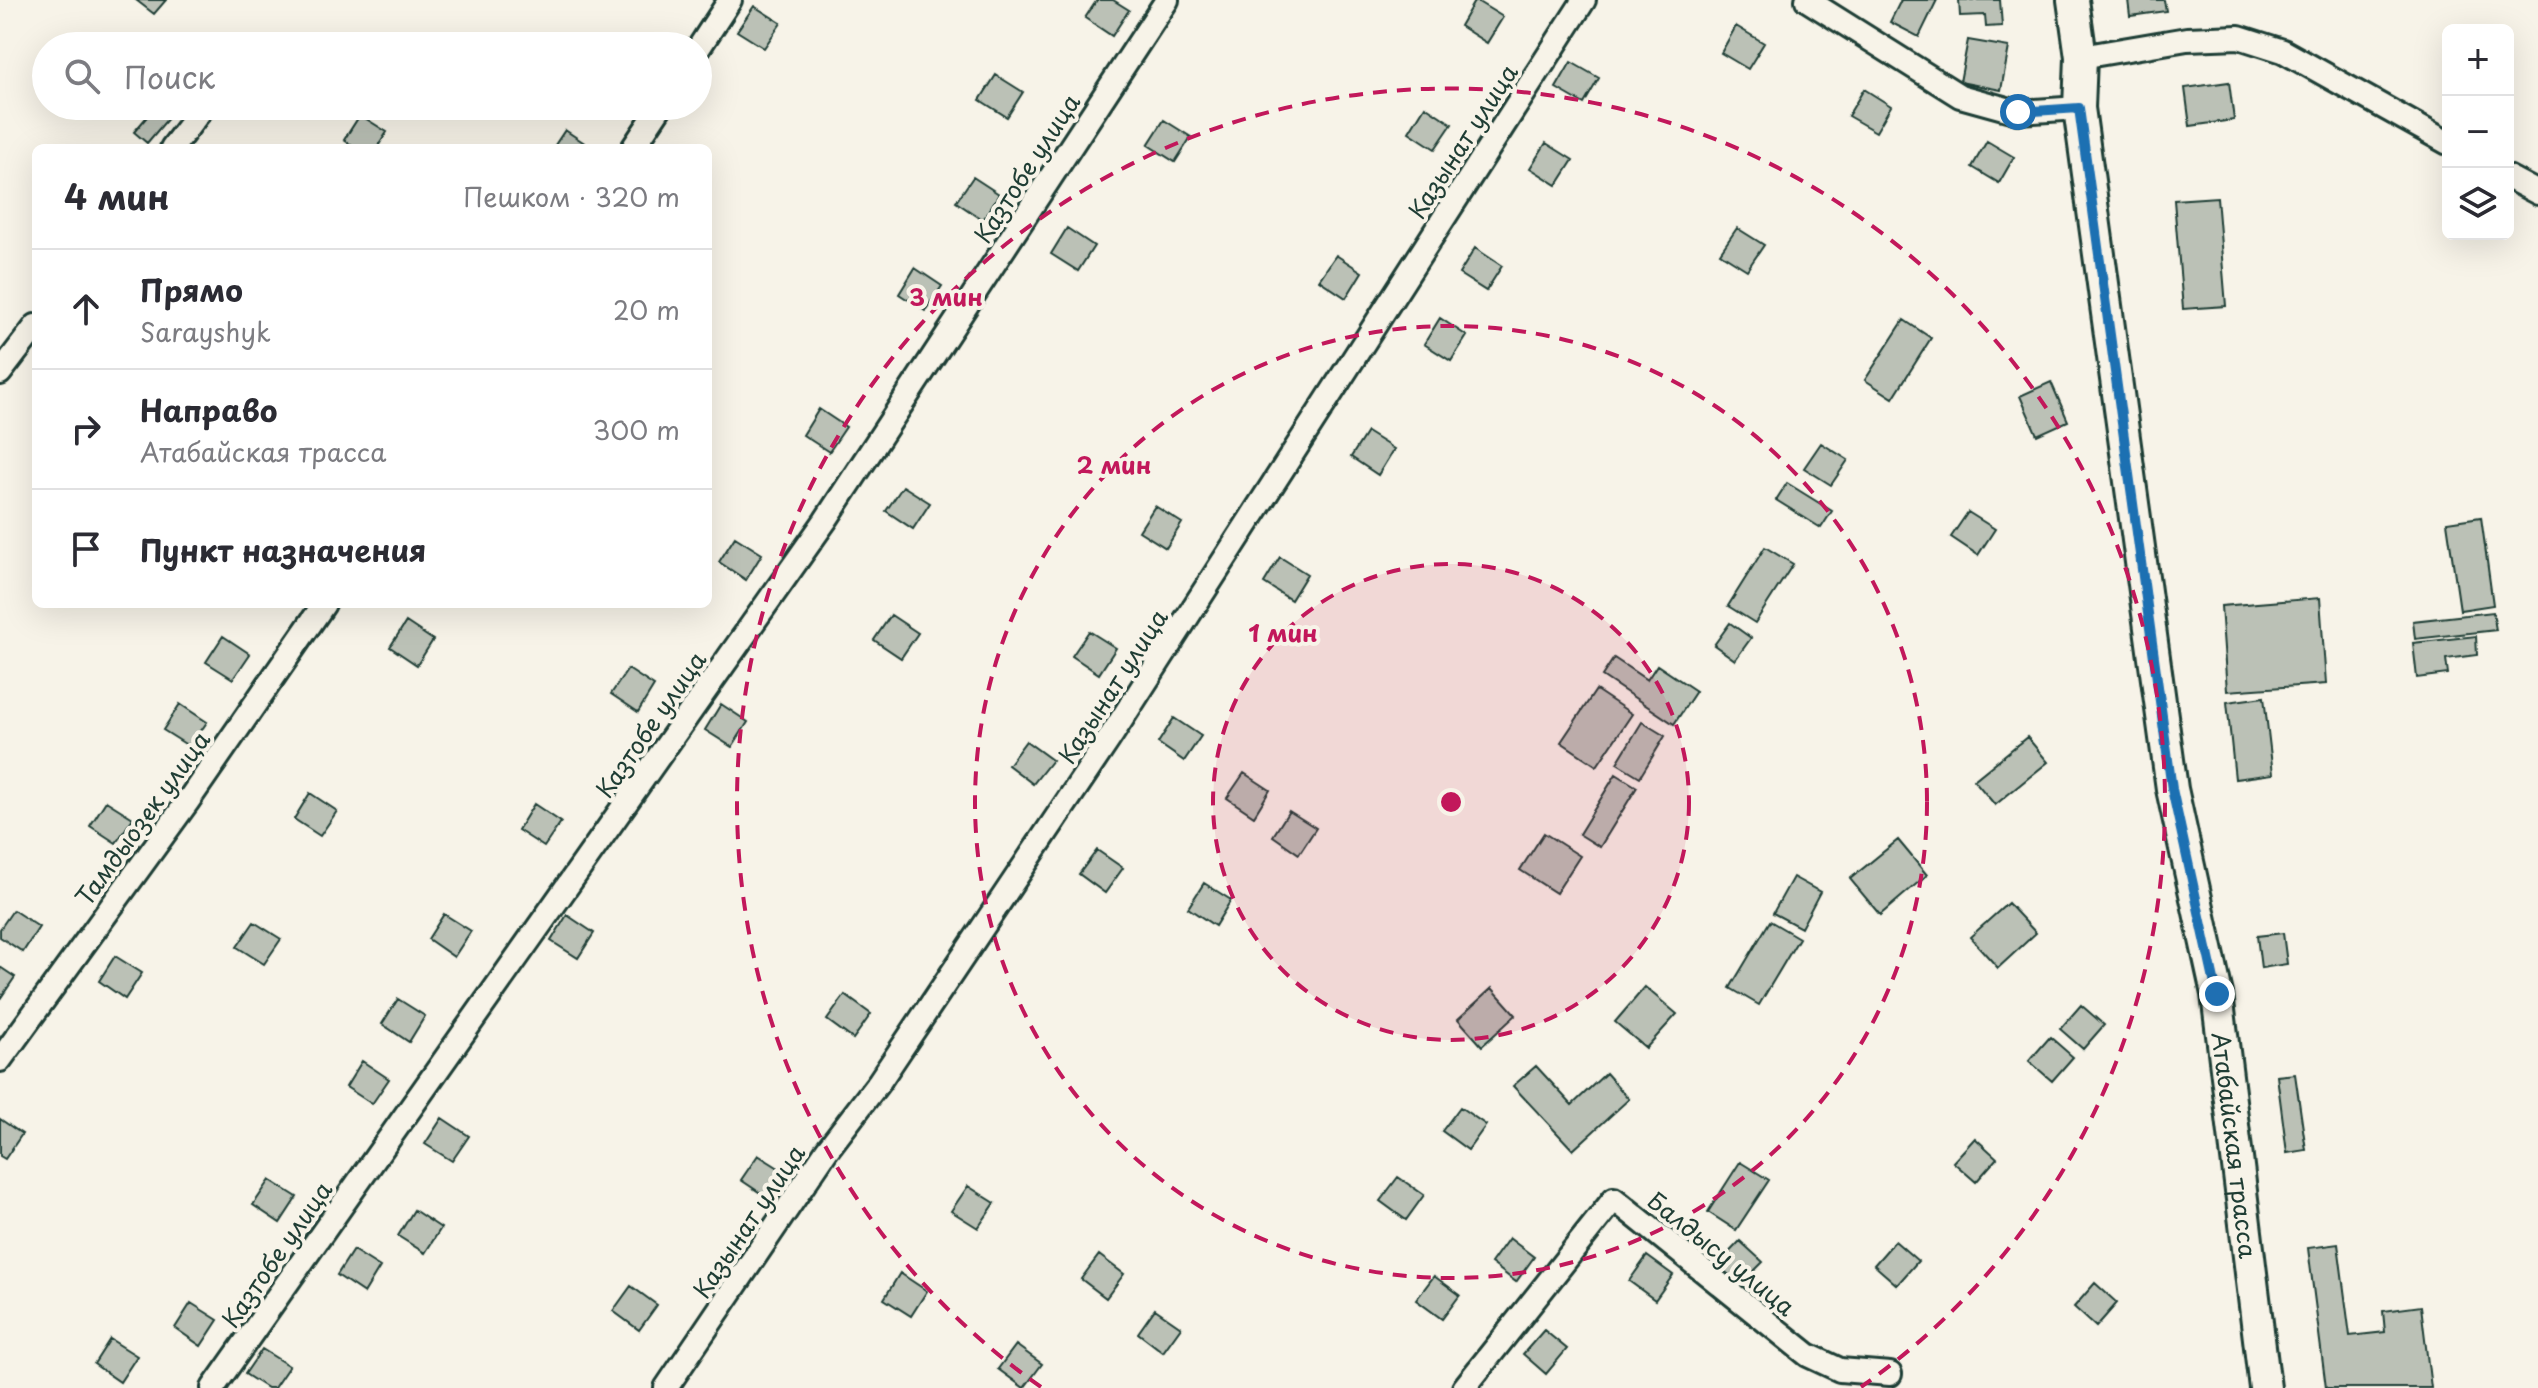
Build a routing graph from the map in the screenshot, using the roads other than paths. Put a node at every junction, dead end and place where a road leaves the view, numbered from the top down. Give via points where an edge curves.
1 (730, 0) edge
2 (1167, 0) edge
3 (1584, 0) edge
4 (1807, 0) edge
5 (2073, 0) edge
6 (709, 32) edge
7 (2081, 57) junction
8 (2079, 108) junction
9 (193, 120) edge
10 (652, 120) edge
11 (2442, 140) edge
12 (175, 144) edge
13 (636, 144) edge
14 (2514, 180) edge
15 (2538, 193) edge
16 (32, 331) edge
17 (0, 373) edge
18 (321, 608) edge
19 (0, 1060) edge
20 (1890, 1374) dead end
21 (213, 1388) edge
22 (666, 1388) edge
23 (1464, 1388) edge
24 (2265, 1388) edge

1 - 6 street
2 - 21 street, Казтобе улица via 825,521
3 - 22 street, Казынат улица via 1109,739
4 - 8 street via 1960,96 2018,112
5 - 7 main road, Атабайская трасса
7 - 8 main road, Атабайская трасса
7 - 11 street via 2187,39 2239,37 2283,51
8 - 24 main road, Атабайская трасса via 2172,789 2217,994
9 - 12 street
10 - 13 street
14 - 15 street
16 - 17 street
18 - 19 street, Тамдыозек улица
20 - 23 street, Балдысу улица via 1840,1370 1808,1355 1614,1199

